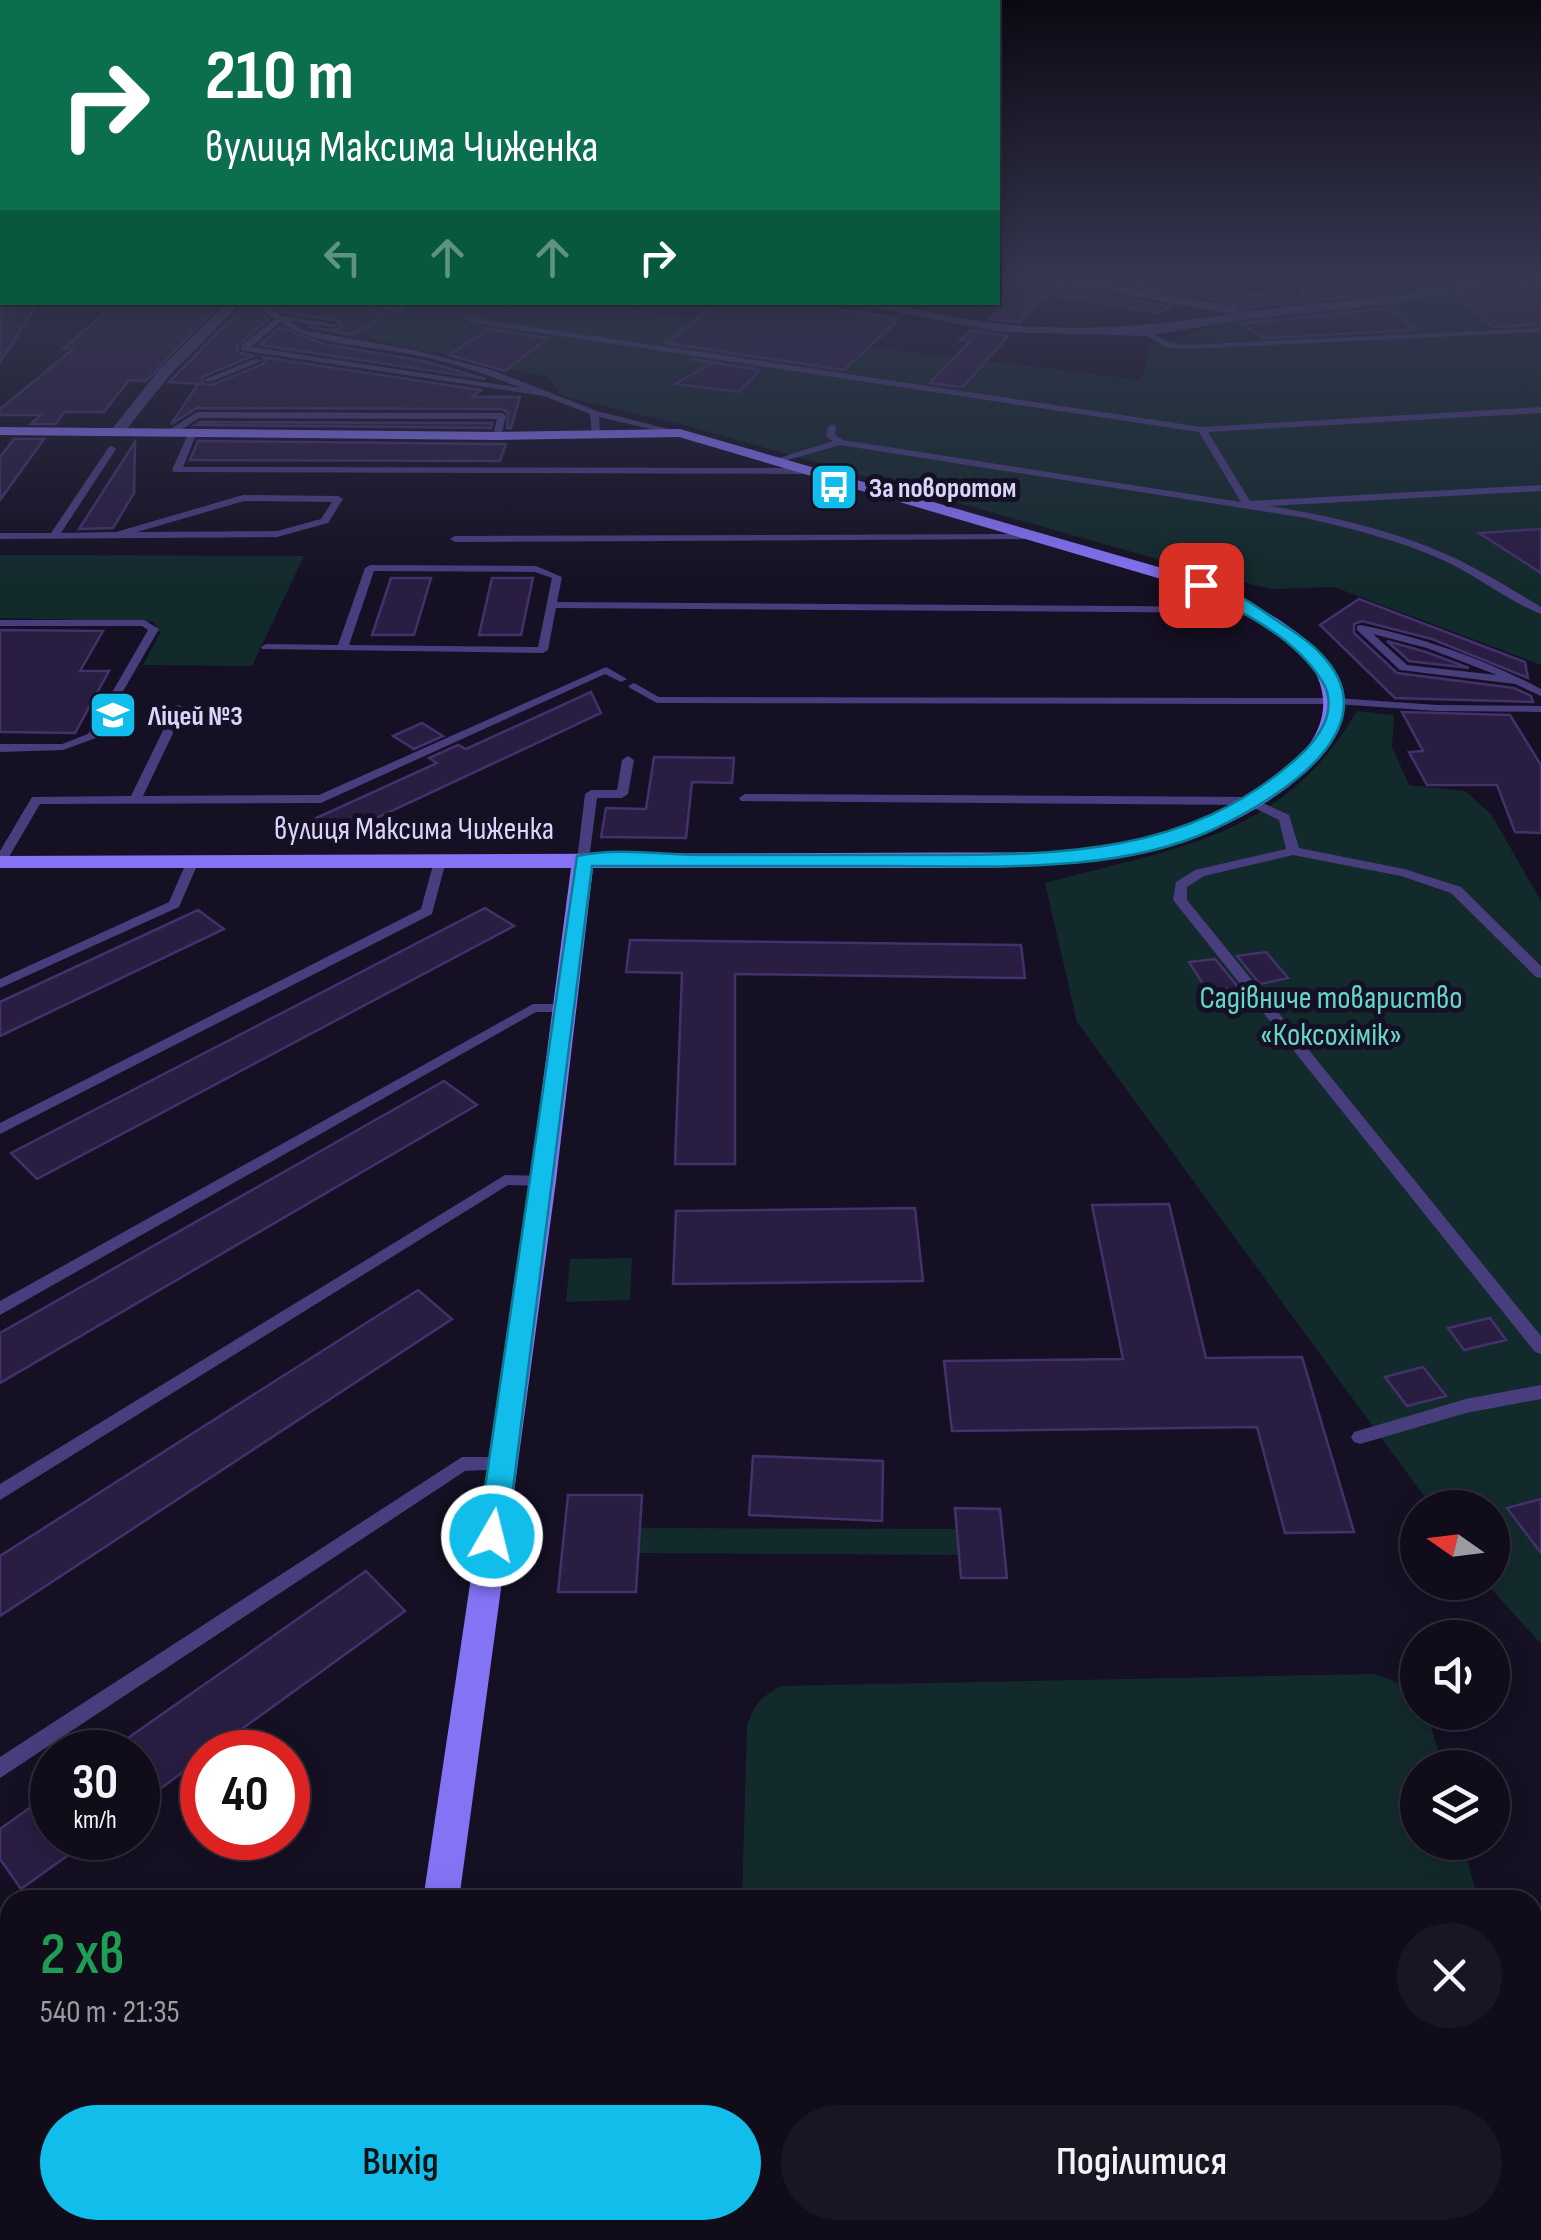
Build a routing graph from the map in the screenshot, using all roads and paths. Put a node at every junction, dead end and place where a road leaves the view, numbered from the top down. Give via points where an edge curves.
1 (161, 378) edge
2 (213, 378) edge
3 (432, 378) edge
4 (504, 378) edge
5 (854, 378) edge
6 (207, 380) dead end
7 (545, 394) junction
8 (1541, 410) edge
9 (594, 413) junction
10 (832, 426) dead end
11 (1202, 430) junction
12 (0, 431) edge
13 (172, 432) junction
14 (193, 432) junction
15 (596, 433) junction
16 (680, 433) junction
17 (497, 436) junction
18 (115, 440) junction
19 (840, 442) junction
20 (752, 454) junction
21 (774, 460) junction
22 (736, 471) junction
23 (809, 471) junction
24 (1541, 488) edge
25 (1247, 504) junction
26 (963, 514) junction
27 (117, 535) junction
28 (0, 536) edge
29 (54, 536) junction
30 (952, 536) junction
31 (1040, 536) junction
32 (455, 539) dead end
33 (1207, 588) junction
34 (552, 605) junction
35 (1191, 610) junction
36 (1252, 610) junction
37 (1541, 611) edge
38 (0, 623) edge
39 (266, 647) dead end
40 (342, 648) junction
41 (620, 679) dead end
42 (1518, 681) junction
43 (634, 686) dead end
44 (1541, 693) edge
45 (1336, 701) junction
46 (178, 708) dead end
47 (1541, 709) edge
48 (0, 748) edge
49 (628, 760) dead end
50 (745, 798) dead end
51 (136, 800) junction
52 (1250, 801) junction
53 (1293, 851) junction
54 (584, 860) junction
55 (193, 861) junction
56 (440, 861) junction
57 (0, 862) edge
58 (1541, 974) edge
59 (0, 984) edge
60 (562, 1008) junction
61 (0, 1129) edge
62 (543, 1182) junction
63 (0, 1309) edge
64 (1541, 1348) edge
65 (1541, 1392) edge
66 (1360, 1437) dead end
67 (503, 1464) junction
68 (0, 1493) edge
69 (0, 1769) edge
70 (442, 1890) edge

1 - 18 street
2 - 6 lane
3 - 7 lane
4 - 7 lane
5 - 11 lane
7 - 9 lane
8 - 11 lane
9 - 15 lane
9 - 16 lane
10 - 19 lane via 830,436
11 - 25 lane
12 - 18 street
13 - 14 street
13 - 17 lane via 197,415 502,416
13 - 18 street
14 - 17 street
14 - 22 lane via 177,470
15 - 16 street
15 - 17 street
16 - 20 street
18 - 29 lane
19 - 21 lane
19 - 25 lane
20 - 21 street
20 - 22 lane via 756,462
21 - 23 street
22 - 23 lane
23 - 26 street
24 - 25 lane
25 - 37 lane via 1404,542 1451,560
26 - 30 lane via 972,528
26 - 31 street
27 - 27 lane via 277,534 325,521 338,499 243,498
27 - 29 lane
28 - 29 lane
30 - 31 lane
30 - 32 lane
31 - 33 street
33 - 35 lane via 1214,599
33 - 36 street
34 - 35 lane
34 - 40 lane via 543,650
34 - 40 lane via 557,578 536,568 370,568
35 - 36 lane
36 - 45 street via 1314,655
38 - 48 lane via 144,623 154,629 92,736 63,746
39 - 40 lane
41 - 51 lane via 606,670 321,799
42 - 42 lane via 1460,653 1361,628 1404,668
42 - 44 lane
43 - 45 lane via 657,700
45 - 47 lane
45 - 52 street, вулиця Максима Чиженка via 1322,746
46 - 51 lane
49 - 54 lane via 622,794 591,794
50 - 52 lane
51 - 57 lane via 36,800
52 - 53 lane via 1285,818
52 - 54 street, вулиця Максима Чиженка via 1204,826 1049,861
53 - 58 lane via 1456,890
53 - 64 lane via 1200,873 1181,885 1180,900
54 - 56 street, вулиця Максима Чиженка
54 - 60 street
55 - 56 street, вулиця Максима Чиженка
55 - 57 street, вулиця Максима Чиженка
55 - 59 lane via 174,904
56 - 61 lane via 427,911
60 - 62 street
60 - 63 lane via 533,1008
62 - 67 street
62 - 68 lane via 506,1180
65 - 66 lane
67 - 69 lane via 462,1464
67 - 70 street

